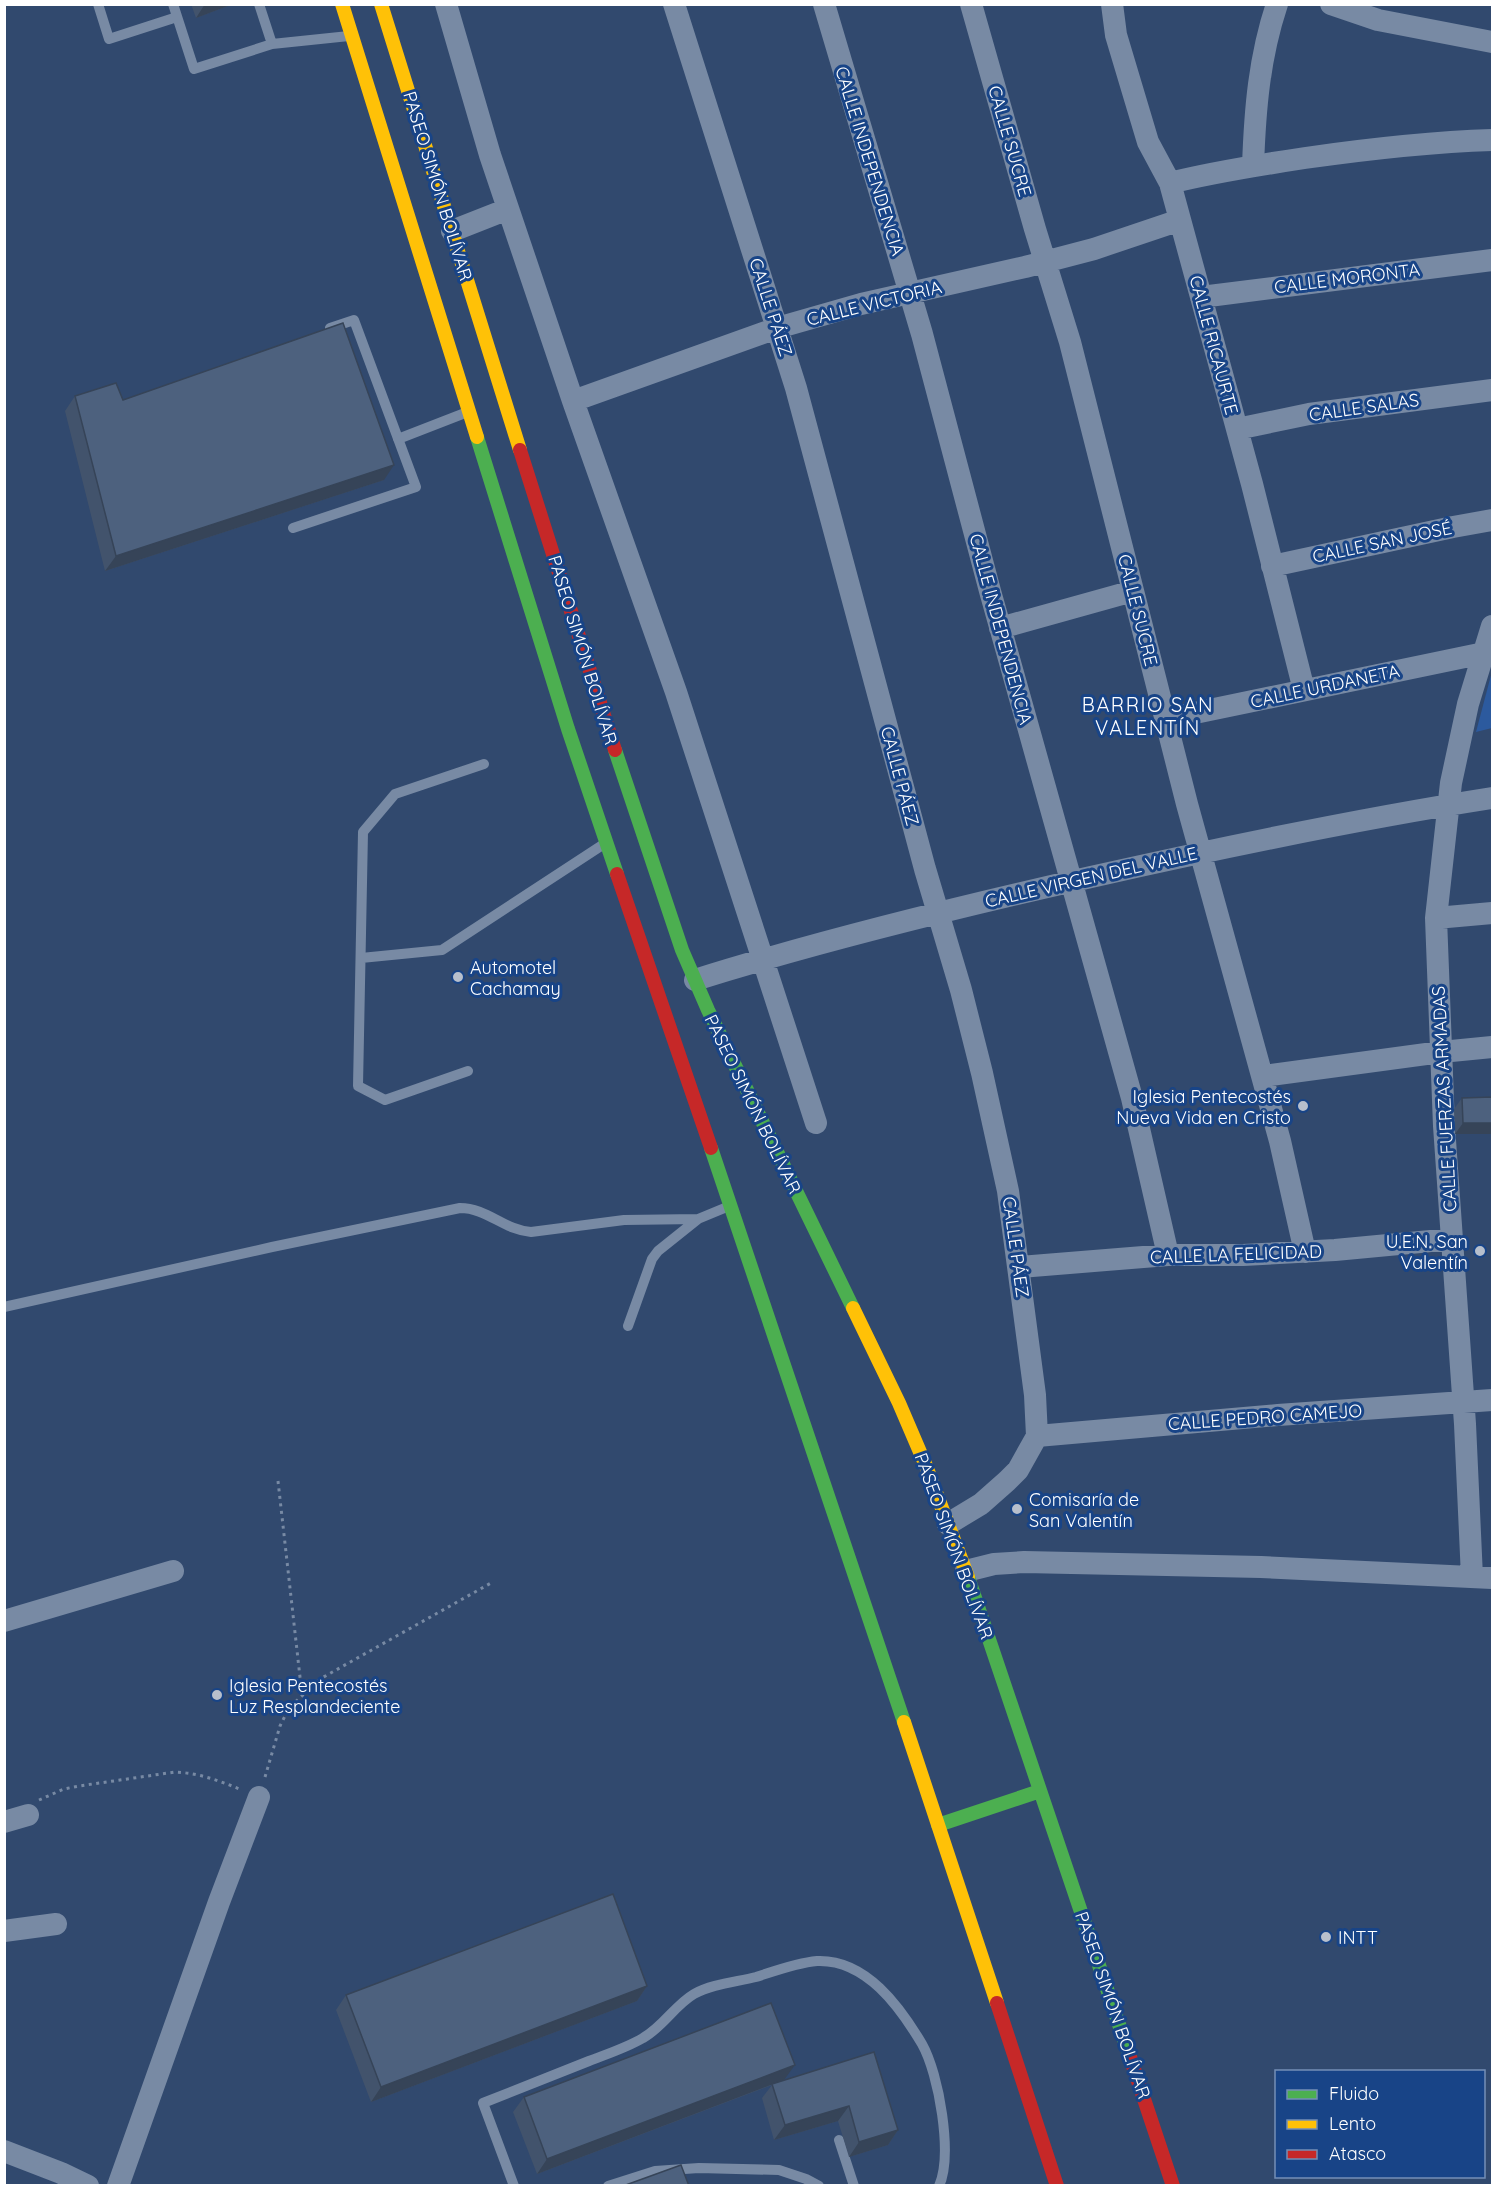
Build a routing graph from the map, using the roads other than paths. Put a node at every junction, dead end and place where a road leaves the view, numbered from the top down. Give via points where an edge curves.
1 (98, 4) edge
2 (173, 4) edge
3 (259, 4) edge
4 (342, 4) edge
5 (381, 4) edge
6 (446, 4) edge
7 (674, 4) edge
8 (824, 4) edge
9 (971, 4) edge
10 (1112, 4) edge
11 (1277, 4) edge
12 (1331, 4) edge
13 (177, 17) junction
14 (352, 36) junction
15 (1492, 42) edge
16 (272, 44) junction
17 (1492, 140) edge
18 (1253, 166) junction
19 (1170, 183) junction
20 (508, 210) junction
21 (1180, 220) junction
22 (452, 231) junction
23 (1492, 260) edge
24 (1046, 262) junction
25 (909, 293) junction
26 (1201, 297) junction
27 (777, 328) junction
28 (321, 332) edge
29 (1492, 390) edge
30 (573, 401) junction
31 (469, 411) junction
32 (1237, 429) junction
33 (398, 438) junction
34 (1492, 520) edge
35 (293, 528) dead end
36 (1272, 566) junction
37 (1133, 591) junction
38 (1492, 626) edge
39 (1000, 628) junction
40 (1484, 653) junction
41 (1304, 690) junction
42 (1166, 718) junction
43 (484, 764) dead end
44 (1492, 798) edge
45 (1449, 805) junction
46 (607, 843) junction
47 (1201, 853) junction
48 (1071, 882) junction
49 (938, 912) junction
50 (1492, 913) edge
51 (1436, 918) junction
52 (360, 958) junction
53 (763, 958) junction
54 (695, 980) junction
55 (1492, 1047) edge
56 (1441, 1052) junction
57 (468, 1071) dead end
58 (1263, 1076) junction
59 (816, 1123) dead end
60 (731, 1205) junction
61 (698, 1218) junction
62 (1452, 1239) junction
63 (1305, 1252) junction
64 (1168, 1256) junction
65 (1020, 1266) junction
66 (4, 1307) edge
67 (628, 1326) dead end
68 (1492, 1400) edge
69 (1463, 1402) junction
70 (1037, 1436) junction
71 (948, 1524) junction
72 (966, 1570) junction
73 (173, 1571) dead end
74 (1482, 1578) edge
75 (4, 1621) edge
76 (1040, 1791) junction
77 (259, 1797) road end
78 (28, 1815) road end
79 (4, 1822) edge
80 (938, 1825) junction
81 (56, 1924) dead end
82 (4, 1931) edge
83 (839, 2140) dead end
84 (4, 2151) edge
85 (88, 2186) edge
86 (118, 2186) edge
87 (514, 2186) edge
88 (608, 2186) edge
89 (819, 2186) edge
90 (854, 2186) edge
91 (939, 2186) edge
92 (1057, 2186) edge
93 (1173, 2186) edge

1 - 13 lane via 109,39
2 - 13 lane
3 - 16 lane
4 - 14 main road, PASEO SIMÓN BOLÍVAR
5 - 22 main road, PASEO SIMÓN BOLÍVAR
6 - 20 street
7 - 27 street, CALLE PÁEZ
8 - 25 street, CALLE INDEPENDENCIA
9 - 24 street, CALLE SUCRE
10 - 19 street, CALLE RICAURTE via 1116,35 1148,142
11 - 18 street via 1260,69
12 - 15 street via 1378,20
13 - 16 lane via 194,69
14 - 16 lane
14 - 31 main road, PASEO SIMÓN BOLÍVAR
17 - 18 street via 1431,142
18 - 19 street
19 - 21 street, CALLE RICAURTE
20 - 22 street
20 - 30 street
21 - 24 street, CALLE VICTORIA
21 - 26 street, CALLE RICAURTE
22 - 54 main road, PASEO SIMÓN BOLÍVAR via 604,718
23 - 26 street, CALLE MORONTA
24 - 25 street, CALLE VICTORIA
24 - 37 street, CALLE SUCRE
25 - 27 street, CALLE VICTORIA
25 - 39 street, CALLE INDEPENDENCIA
26 - 32 street, CALLE RICAURTE
27 - 30 street, CALLE VICTORIA
27 - 49 street, CALLE PÁEZ
28 - 33 lane via 354,320
29 - 32 street, CALLE SALAS via 1309,414
30 - 53 street
31 - 33 lane
31 - 46 main road, PASEO SIMÓN BOLÍVAR
32 - 36 street, CALLE RICAURTE
33 - 35 lane via 416,487
34 - 36 street, CALLE SAN JOSÉ
36 - 41 street, CALLE RICAURTE
37 - 39 street
37 - 42 street, CALLE SUCRE
38 - 40 street, CALLE FUERZAS ARMADAS
39 - 48 street, CALLE INDEPENDENCIA
40 - 41 street, CALLE URDANETA
40 - 45 street, CALLE FUERZAS ARMADAS via 1468,704
41 - 42 street, CALLE URDANETA
42 - 47 street, CALLE SUCRE
43 - 52 lane via 395,794 363,832
44 - 45 street, CALLE VIRGEN DEL VALLE
45 - 47 street, CALLE VIRGEN DEL VALLE
45 - 51 street, CALLE FUERZAS ARMADAS
46 - 52 lane via 442,950
46 - 60 main road, PASEO SIMÓN BOLÍVAR
47 - 48 street, CALLE VIRGEN DEL VALLE
47 - 58 street, CALLE SUCRE
48 - 49 street, CALLE VIRGEN DEL VALLE
48 - 64 street, CALLE INDEPENDENCIA via 1132,1098
49 - 53 street, CALLE VIRGEN DEL VALLE
49 - 65 street, CALLE PÁEZ via 982,1073
50 - 51 street
51 - 56 street, CALLE FUERZAS ARMADAS
52 - 57 lane via 358,1086 385,1100
53 - 54 street, CALLE VIRGEN DEL VALLE
53 - 59 street
54 - 71 main road, PASEO SIMÓN BOLÍVAR via 899,1403
55 - 56 street
56 - 58 street
56 - 62 street, CALLE FUERZAS ARMADAS
58 - 63 street, CALLE SUCRE
60 - 61 lane
60 - 80 main road, PASEO SIMÓN BOLÍVAR
61 - 66 lane via 624,1220 531,1232 506,1226 483,1212 460,1208
61 - 67 lane via 652,1259
62 - 63 street, CALLE LA FELICIDAD
62 - 69 street, CALLE FUERZAS ARMADAS
63 - 64 street, CALLE LA FELICIDAD
64 - 65 street, CALLE LA FELICIDAD
65 - 70 street, CALLE PÁEZ
68 - 69 street, CALLE PEDRO CAMEJO
69 - 70 street, CALLE PEDRO CAMEJO
69 - 74 street, CALLE FUERZAS ARMADAS
70 - 71 street via 1018,1470 1007,1481 981,1504
71 - 72 main road, PASEO SIMÓN BOLÍVAR
72 - 74 street via 1008,1562 1036,1562 1261,1566
72 - 76 main road, PASEO SIMÓN BOLÍVAR
73 - 75 street
76 - 80 main road
76 - 93 main road, PASEO SIMÓN BOLÍVAR
77 - 86 street
78 - 79 street
80 - 92 main road, PASEO SIMÓN BOLÍVAR
81 - 82 street
83 - 90 lane
84 - 85 street
87 - 91 lane via 483,2103 644,2037 701,1991 818,1961 835,1962 862,1973 909,2023 925,2049 945,2137 945,2165
88 - 89 lane via 655,2171 710,2168 779,2170

